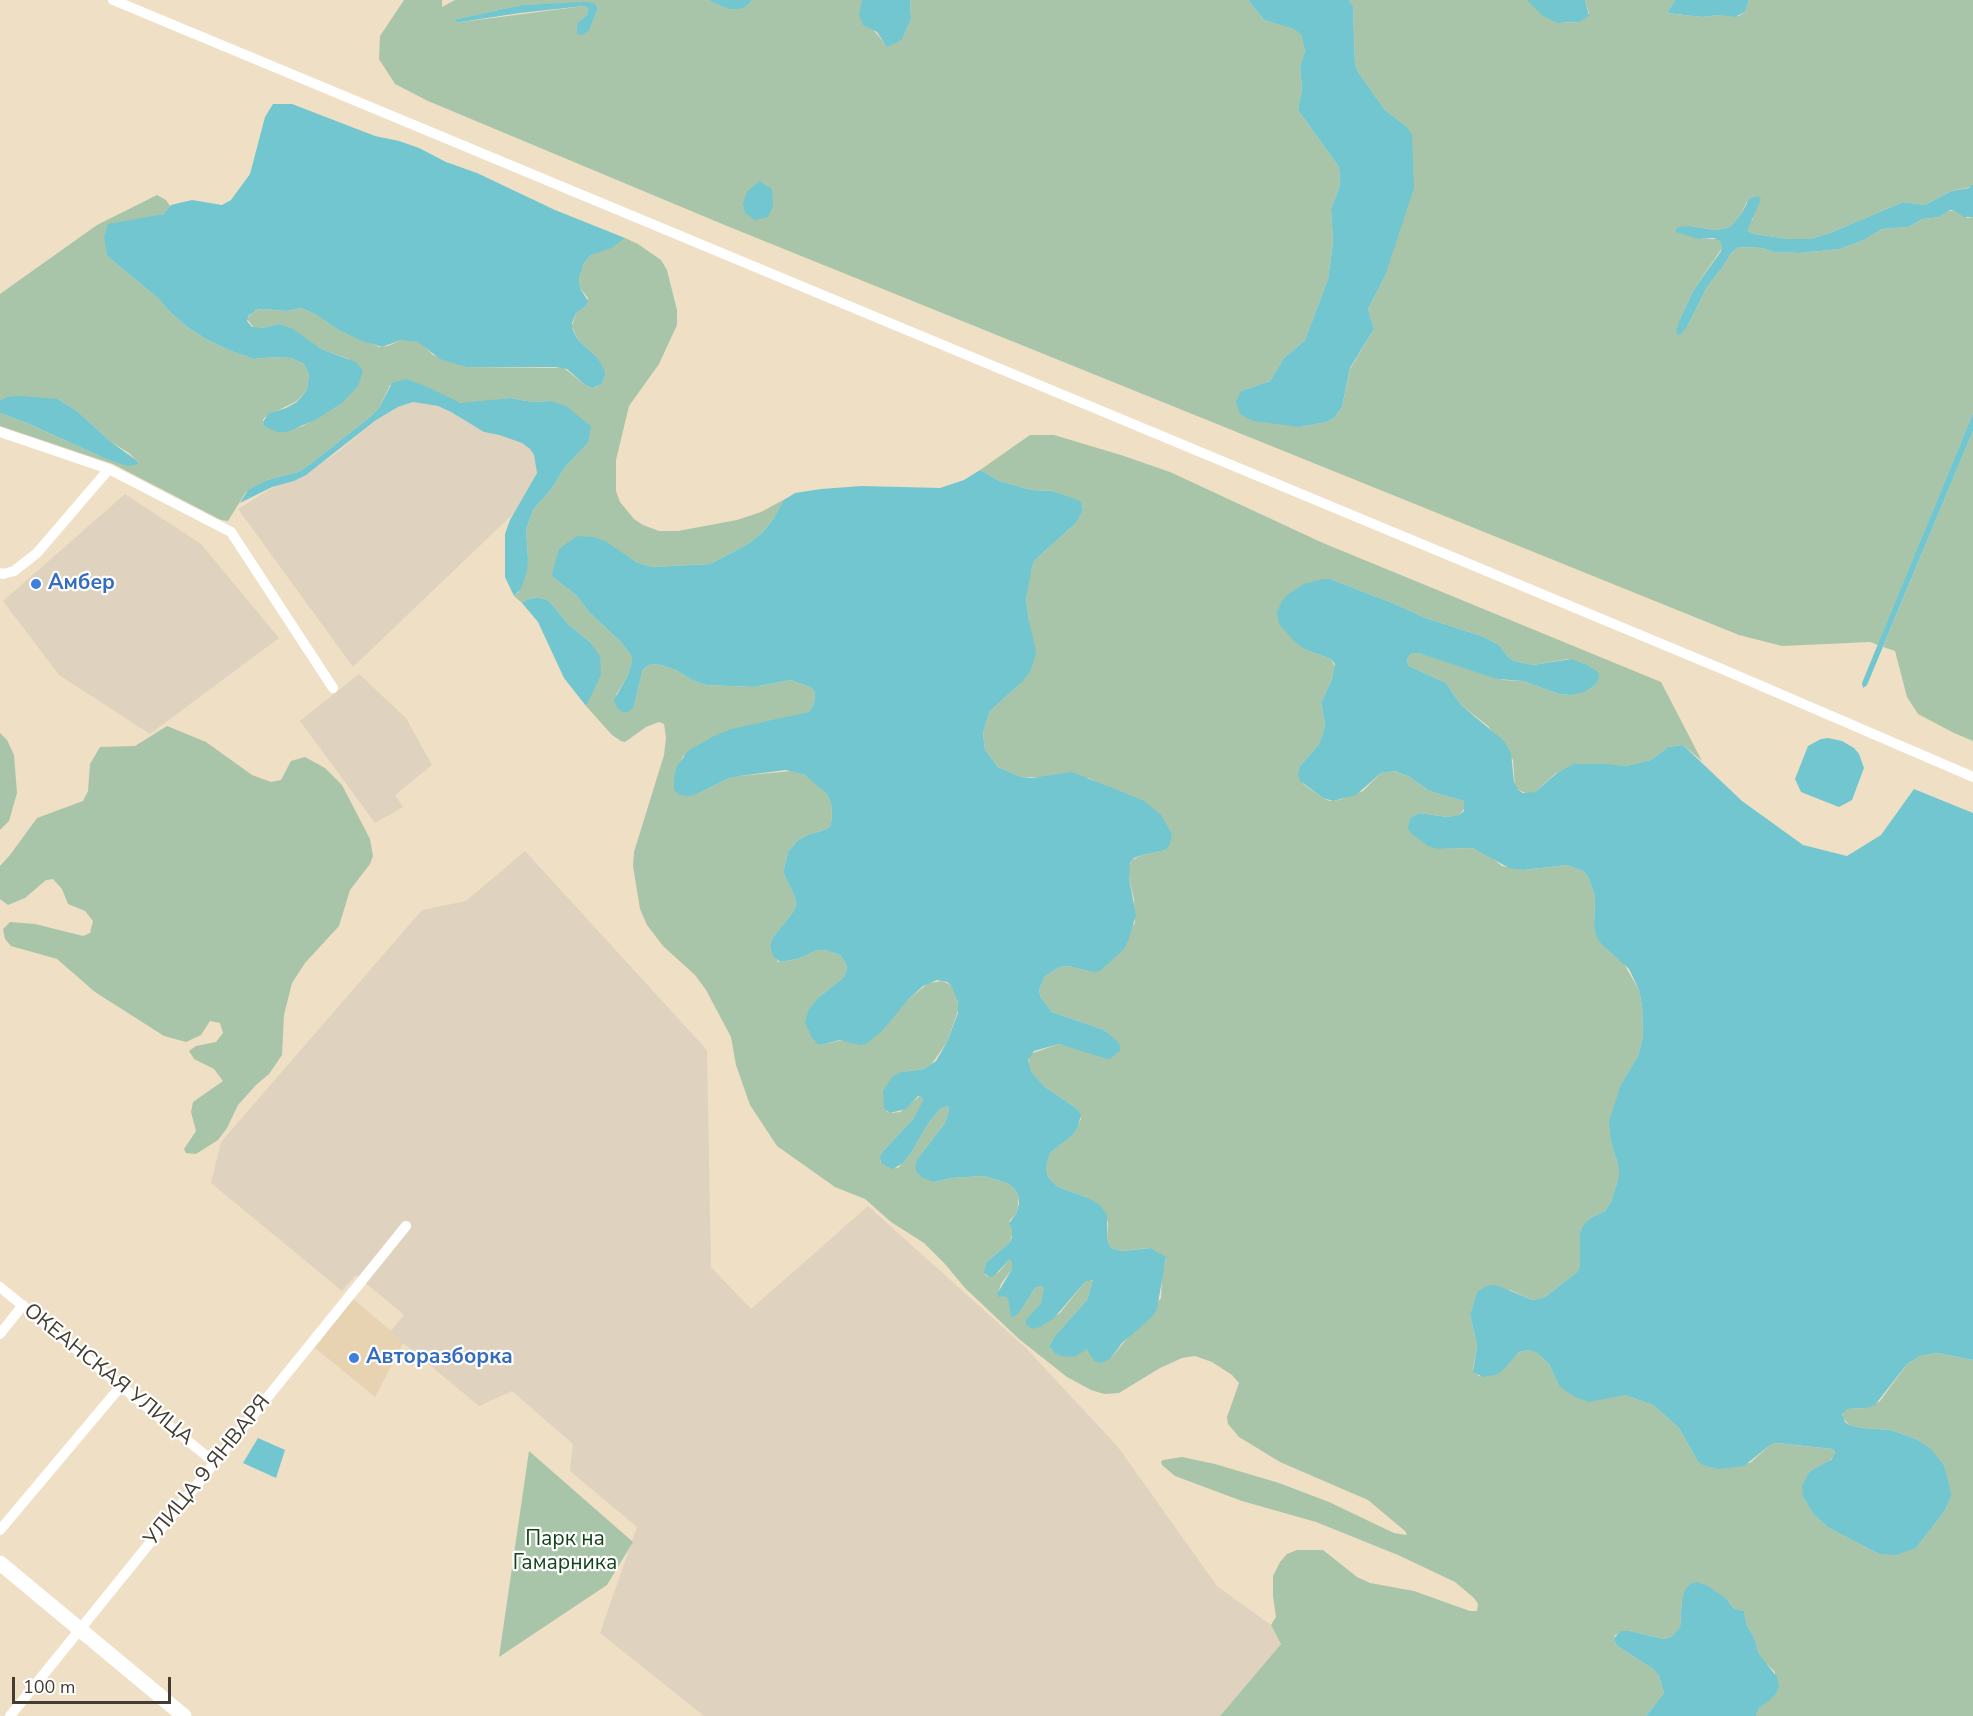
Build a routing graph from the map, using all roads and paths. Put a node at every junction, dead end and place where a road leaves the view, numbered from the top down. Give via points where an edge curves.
1 (113, 0) edge
2 (0, 432) edge
3 (109, 469) junction
4 (0, 573) edge
5 (333, 688) dead end
6 (1973, 777) edge
7 (406, 1226) dead end
8 (0, 1287) edge
9 (23, 1305) junction
10 (0, 1334) edge
11 (121, 1386) junction
12 (215, 1463) junction
13 (0, 1530) edge
14 (0, 1563) edge
15 (80, 1630) junction
16 (10, 1716) edge
17 (183, 1716) edge

1 - 6 street via 1711,664
2 - 3 street
3 - 4 street via 37,553 14,571
3 - 5 street via 231,532
7 - 12 street, УЛИЦА 9 ЯНВАРЯ
8 - 9 street, ОКЕАНСКАЯ УЛИЦА
9 - 10 street
9 - 11 street, ОКЕАНСКАЯ УЛИЦА
11 - 12 street, ОКЕАНСКАЯ УЛИЦА
11 - 13 street
12 - 15 street, УЛИЦА 9 ЯНВАРЯ
14 - 15 street
15 - 16 street, УЛИЦА 9 ЯНВАРЯ
15 - 17 street

